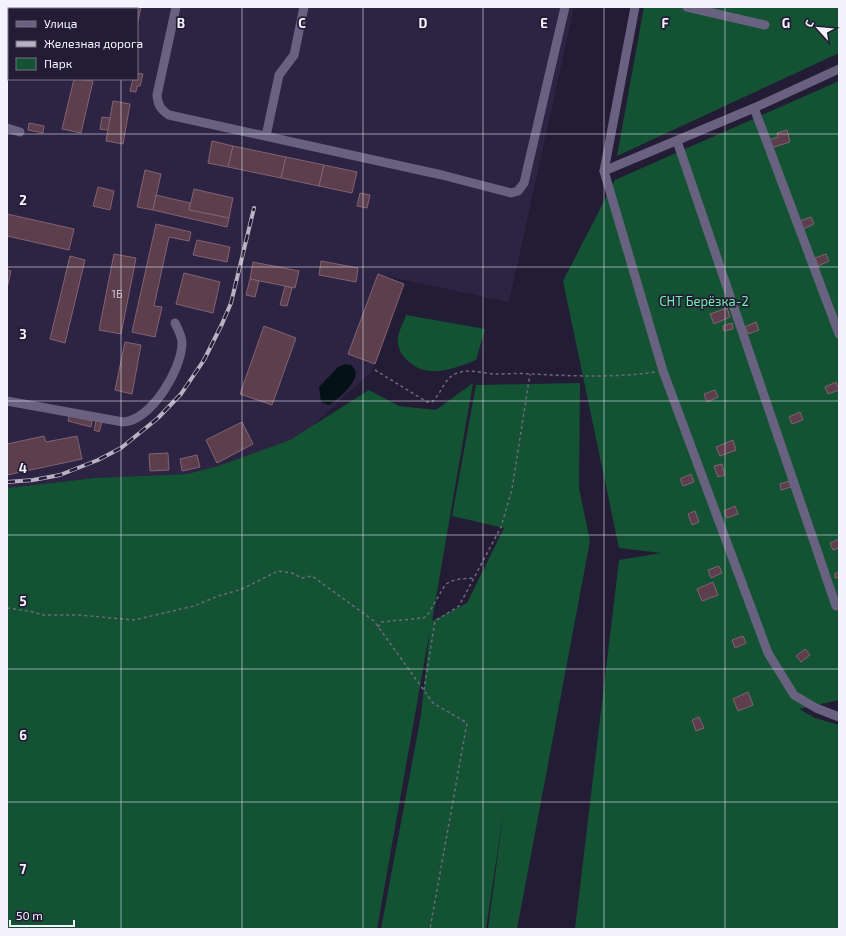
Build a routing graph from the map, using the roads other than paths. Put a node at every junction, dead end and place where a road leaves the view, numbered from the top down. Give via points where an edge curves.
1 (176, 7) edge
2 (304, 7) edge
3 (565, 7) edge
4 (635, 7) edge
5 (687, 7) edge
6 (765, 24) dead end
7 (839, 69) edge
8 (754, 108) junction
9 (7, 128) edge
10 (20, 132) dead end
11 (266, 136) junction
12 (677, 141) junction
13 (604, 171) junction
14 (175, 323) dead end
15 (839, 334) edge
16 (7, 401) edge
17 (836, 606) dead end
18 (839, 717) edge

1 - 11 lane via 157,95 158,106 169,115
2 - 11 lane via 294,55 279,75
3 - 11 lane via 524,183 518,191 512,193
4 - 13 lane
5 - 6 lane
7 - 8 lane
8 - 12 lane
8 - 15 lane
9 - 10 lane
12 - 13 lane
12 - 17 lane
13 - 18 lane via 663,371 768,653 794,695 816,708
14 - 16 lane via 182,342 171,380 157,401 131,422

